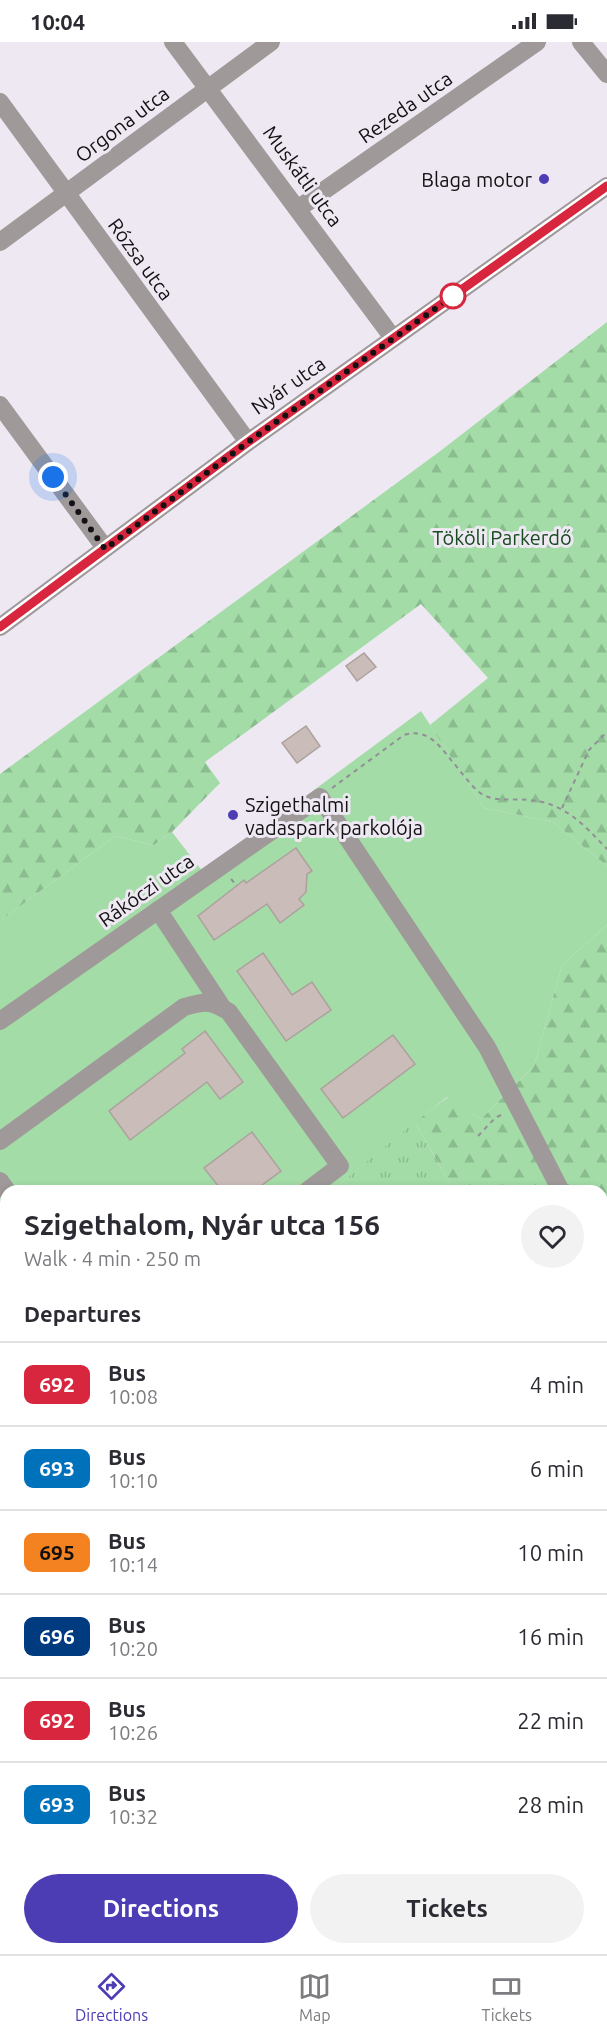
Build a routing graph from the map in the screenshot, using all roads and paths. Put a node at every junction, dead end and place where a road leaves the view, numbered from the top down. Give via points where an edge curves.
1 (173, 42) edge
2 (271, 42) edge
3 (537, 42) edge
4 (581, 42) edge
5 (607, 74) edge
6 (209, 87) junction
7 (0, 102) edge
8 (607, 186) edge
9 (65, 194) junction
10 (299, 208) junction
11 (0, 242) edge
12 (393, 338) junction
13 (0, 405) edge
14 (248, 442) junction
15 (105, 549) junction
16 (0, 627) edge
17 (607, 732) edge
18 (320, 797) junction
19 (562, 808) junction
20 (607, 849) edge
21 (231, 879) dead end
22 (237, 886) dead end
23 (158, 910) junction
24 (222, 1007) junction
25 (0, 1021) edge
26 (518, 1106) junction
27 (478, 1136) dead end
28 (0, 1141) edge
29 (315, 1185) edge
30 (558, 1185) edge

1 - 6 street, Muskátli utca
2 - 6 street, Orgona utca
3 - 10 street, Rezeda utca
4 - 5 street
6 - 9 street, Orgona utca
6 - 10 street, Muskátli utca
7 - 9 street, Rózsa utca
8 - 12 street, Nyár utca
9 - 11 street, Orgona utca
9 - 14 street, Rózsa utca
10 - 12 street, Muskátli utca
12 - 14 street, Nyár utca
13 - 15 street
14 - 15 street, Nyár utca
15 - 16 street, Nyár utca
17 - 19 path via 589,750
18 - 19 path via 404,735 415,732 438,744 478,792 492,798 530,800
18 - 23 street, Rákóczi utca
18 - 26 street via 487,1047
19 - 20 path via 577,817
21 - 22 path
23 - 24 street
23 - 25 street, Rákóczi utca
24 - 28 street via 200,1002 184,1007
24 - 29 street via 340,1166
26 - 27 path via 495,1118
26 - 30 street

